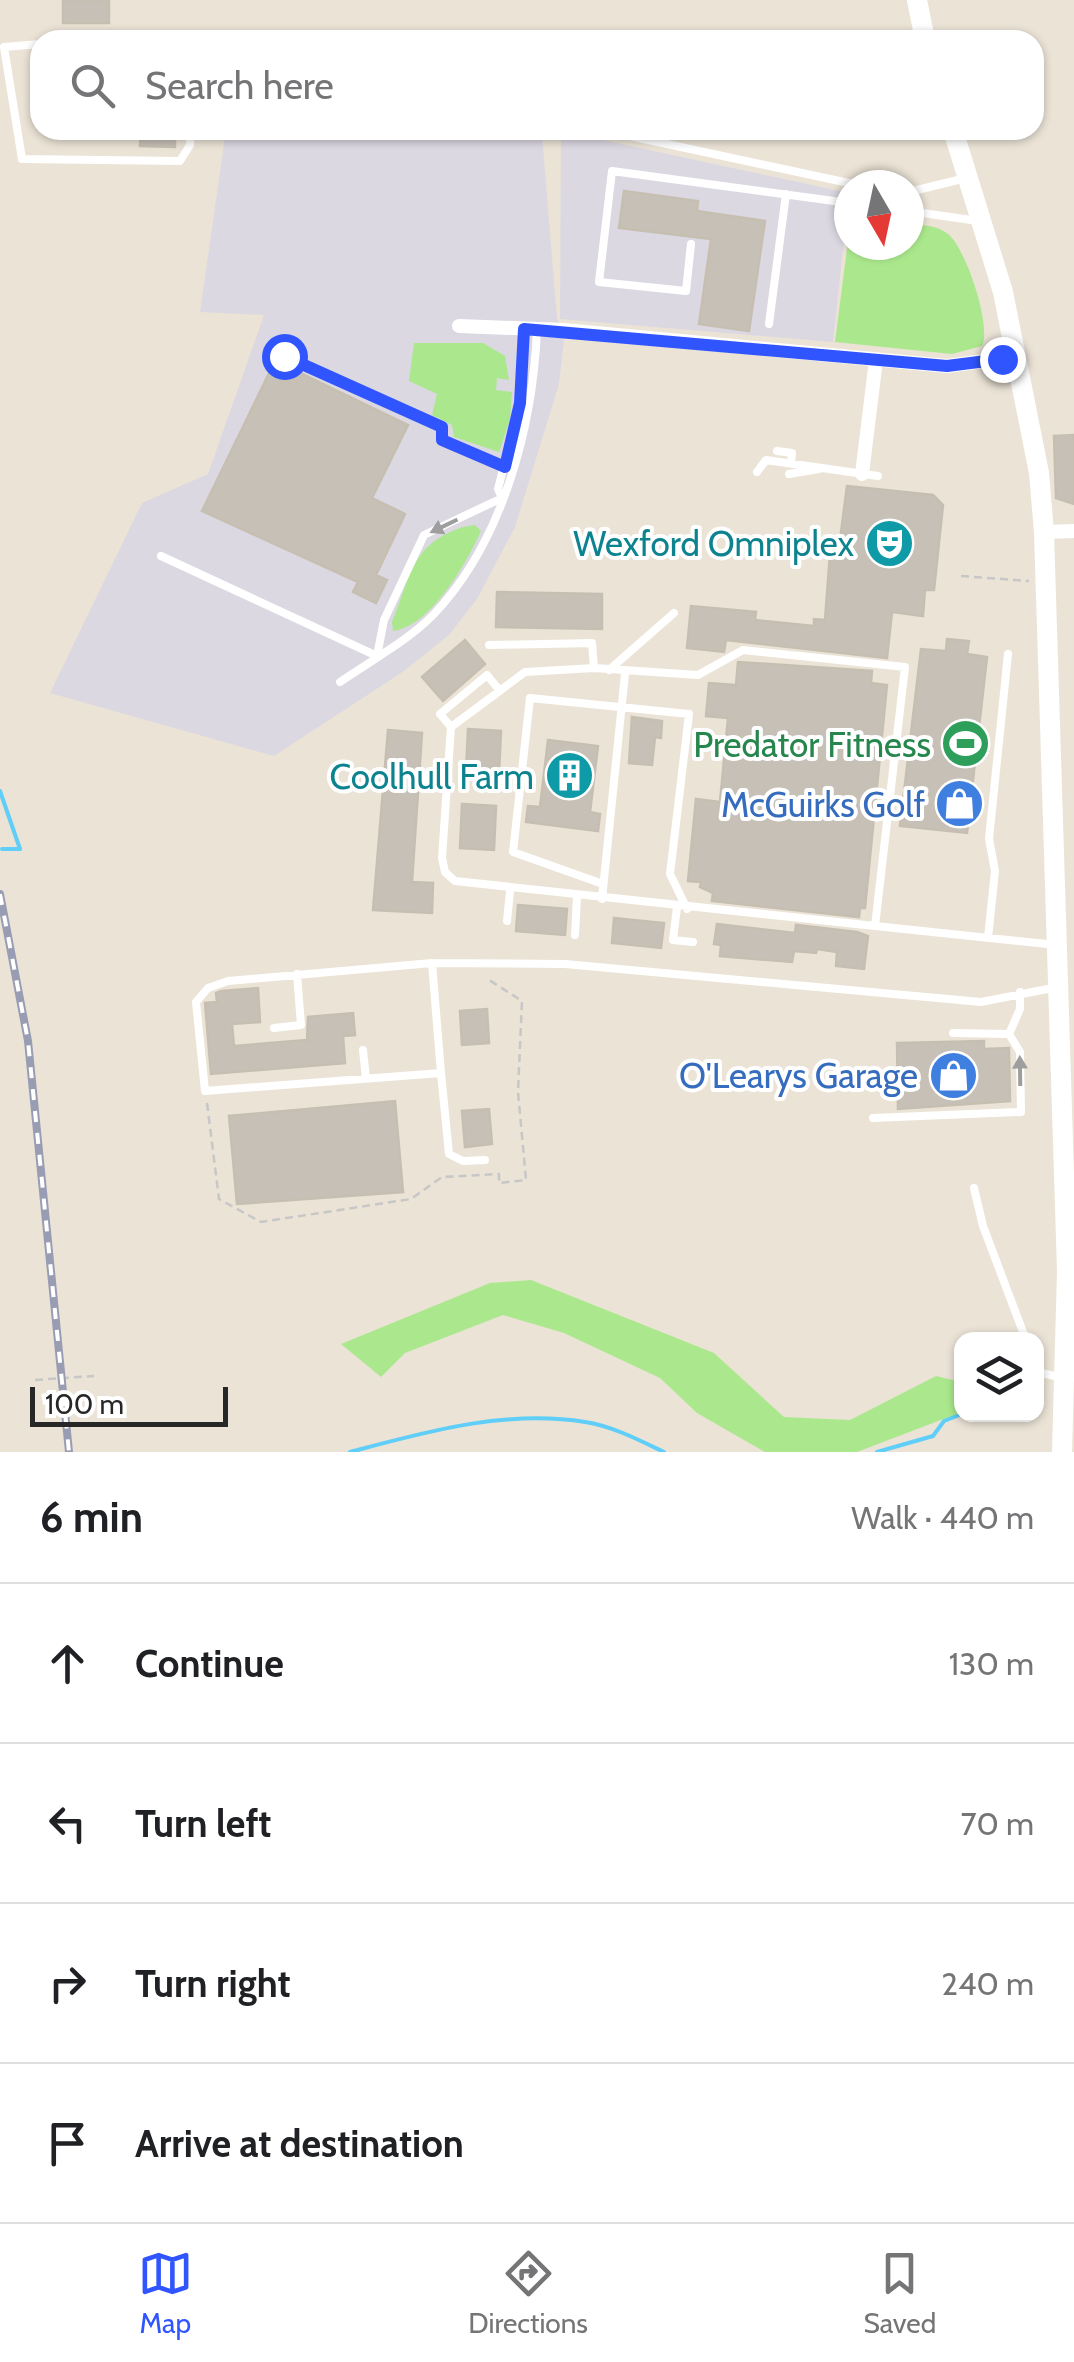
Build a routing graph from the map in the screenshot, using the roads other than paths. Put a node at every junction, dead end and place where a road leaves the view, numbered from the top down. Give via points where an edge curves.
1 (917, 0) edge
2 (924, 30) edge
3 (30, 45) edge
4 (190, 140) edge
5 (649, 140) edge
6 (955, 140) edge
7 (966, 178) junction
8 (834, 180) edge
9 (924, 188) edge
10 (786, 194) junction
11 (834, 200) edge
12 (924, 213) edge
13 (982, 222) junction
14 (691, 244) dead end
15 (769, 324) dead end
16 (459, 326) dead end
17 (530, 329) junction
18 (284, 356) dead end
19 (1014, 357) junction
20 (876, 360) junction
21 (777, 451) dead end
22 (791, 463) junction
23 (505, 467) junction
24 (819, 469) junction
25 (757, 472) dead end
26 (789, 474) dead end
27 (862, 474) junction
28 (878, 476) dead end
29 (502, 498) junction
30 (1074, 531) edge
31 (1044, 532) junction
32 (160, 556) dead end
33 (674, 613) dead end
34 (489, 645) dead end
35 (1008, 654) dead end
36 (377, 656) junction
37 (594, 668) junction
38 (610, 670) junction
39 (624, 674) junction
40 (340, 682) dead end
41 (500, 691) junction
42 (622, 707) junction
43 (451, 727) junction
44 (603, 884) junction
45 (510, 891) junction
46 (578, 897) junction
47 (602, 900) junction
48 (676, 908) junction
49 (687, 908) junction
50 (507, 921) dead end
51 (875, 926) junction
52 (574, 935) dead end
53 (988, 938) junction
54 (693, 942) dead end
55 (1057, 946) junction
56 (432, 963) junction
57 (297, 974) junction
58 (1058, 987) junction
59 (1020, 992) junction
60 (274, 1028) dead end
61 (953, 1032) dead end
62 (1009, 1034) junction
63 (364, 1050) dead end
64 (441, 1074) junction
65 (366, 1079) junction
66 (873, 1118) dead end
67 (484, 1160) dead end
68 (974, 1188) dead end
69 (1023, 1332) edge
70 (1044, 1374) edge
71 (1064, 1378) junction
72 (1062, 1452) edge

1 - 2 main road
3 - 4 lane via 4,47 22,159 180,161
5 - 8 lane
6 - 7 main road
7 - 9 lane
7 - 13 main road
10 - 11 lane
10 - 14 lane via 612,171 600,282 686,290
10 - 15 lane
12 - 13 lane
13 - 19 main road
16 - 17 street
17 - 20 street
17 - 23 lane
17 - 29 lane via 532,408
18 - 23 lane via 442,427 442,440
19 - 20 street via 947,366
19 - 31 main road via 1039,473
20 - 27 street
21 - 22 lane via 792,453
22 - 24 lane
22 - 25 lane via 766,460
23 - 29 lane
24 - 26 lane
24 - 27 lane
27 - 28 lane
29 - 36 lane via 464,576 432,616
29 -> 36 lane via 424,535 384,620
30 - 31 street
31 - 55 main road
32 - 36 lane
33 - 38 lane
34 - 37 lane via 592,643
35 - 53 lane via 988,839 994,871
36 - 40 lane
37 - 38 lane
37 - 41 lane via 525,672
38 - 39 lane
39 - 42 lane
39 - 51 lane via 698,675 743,650 905,667
41 - 43 lane
41 - 43 lane via 487,675 440,714
42 - 44 lane
42 - 44 lane via 530,698 514,852
42 - 49 lane via 690,714 670,874
43 - 45 lane via 445,872 455,882
44 - 47 lane
45 - 46 lane
45 - 50 lane
46 - 47 lane
46 - 52 lane
47 - 48 lane
48 - 49 lane
48 - 54 lane via 673,940
49 - 51 lane
51 - 53 lane
53 - 55 lane
55 - 58 main road
56 - 57 lane
56 - 59 lane via 564,964 981,1002
56 - 64 lane
57 - 60 lane via 301,1025
57 - 65 lane via 228,981 208,988 196,1002 206,1091
58 - 59 lane
58 - 71 main road
59 - 62 lane
61 - 62 lane
66 -> 62 lane via 1021,1112 1020,1052
63 - 65 lane
64 - 65 lane
64 - 67 lane via 449,1154
68 - 69 lane
70 - 71 lane
71 - 72 main road

